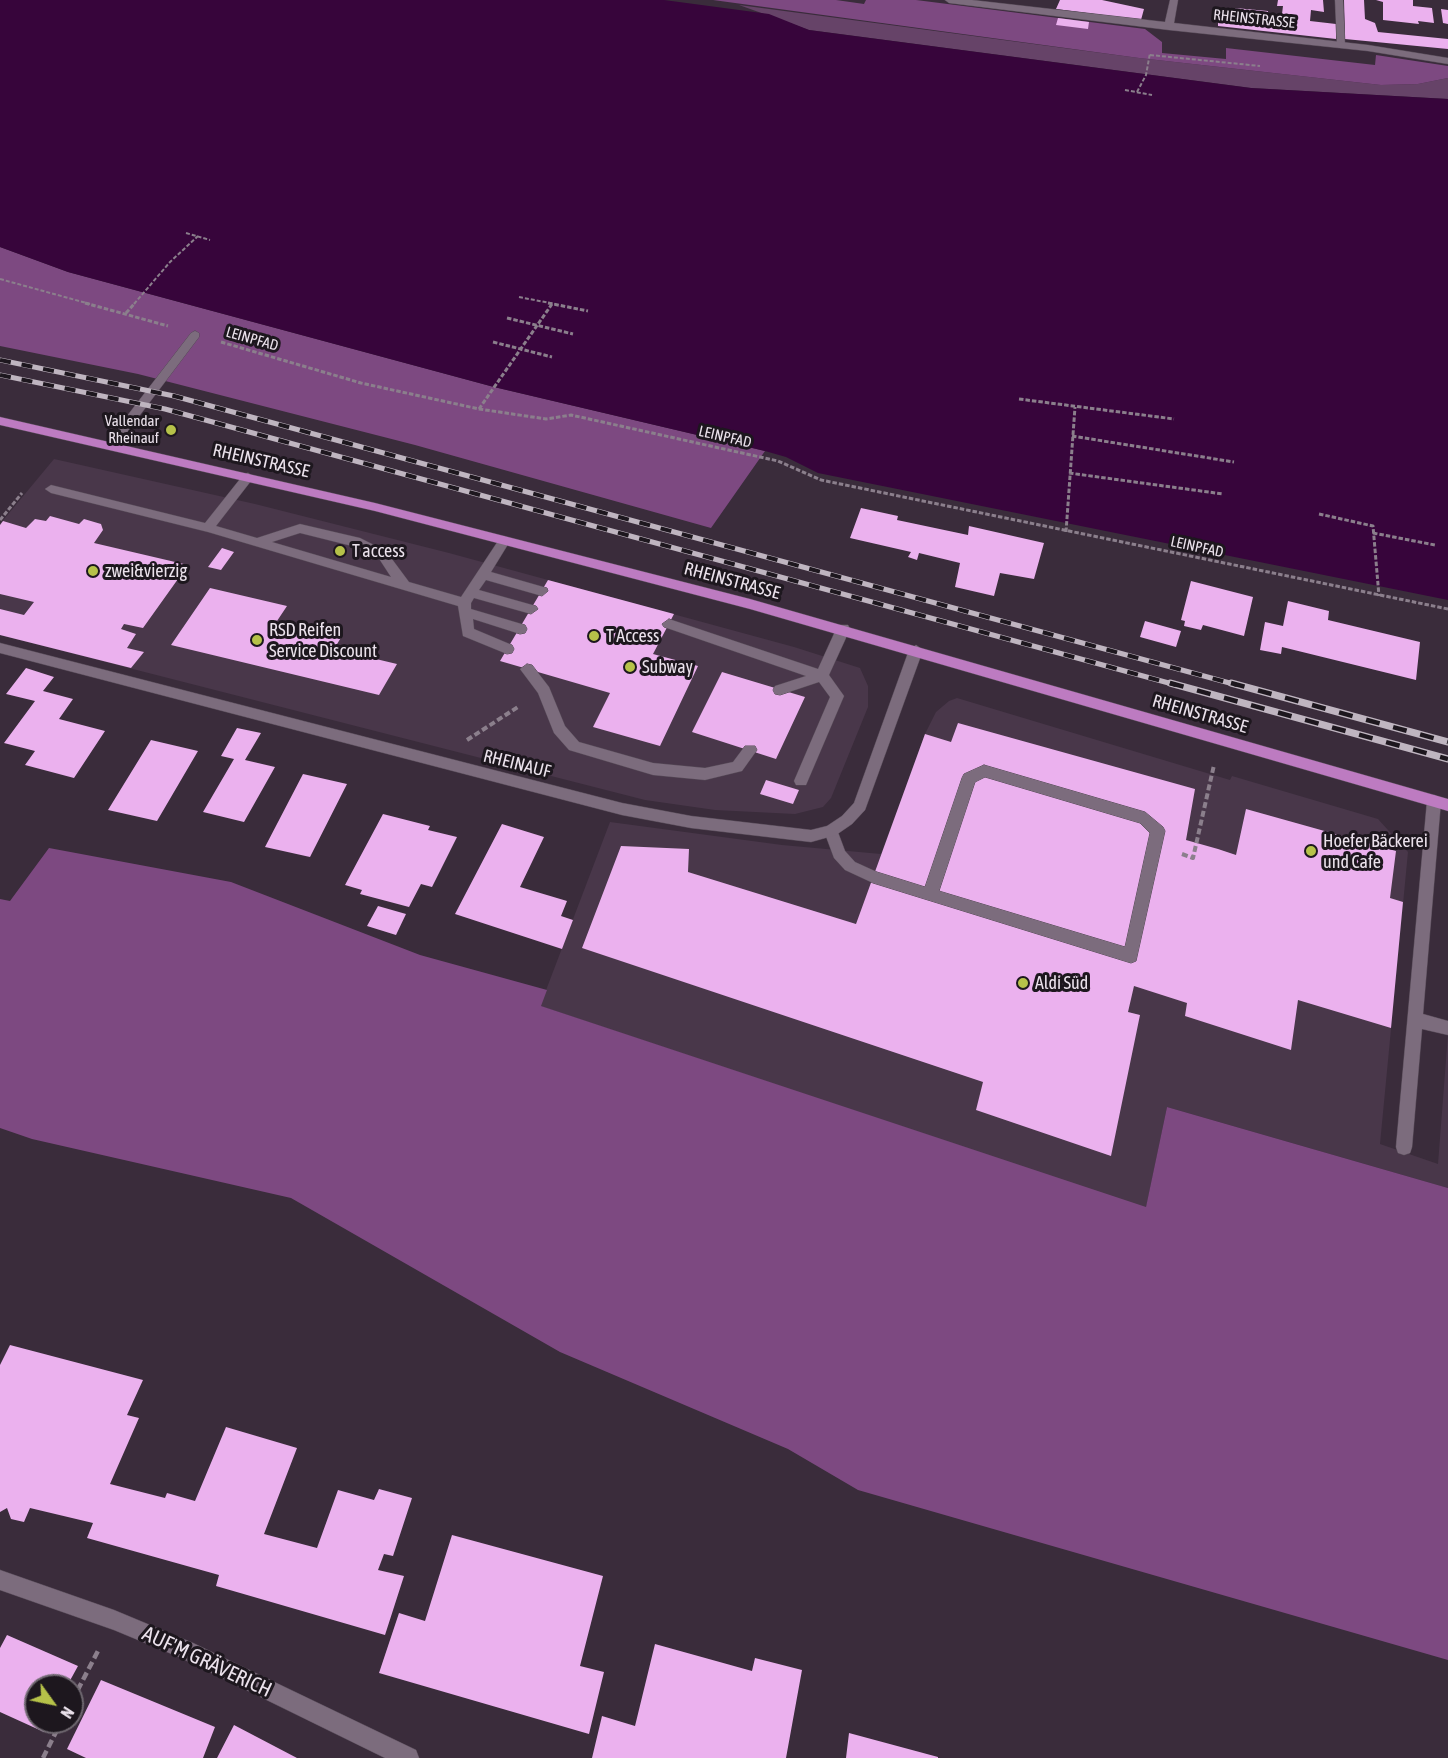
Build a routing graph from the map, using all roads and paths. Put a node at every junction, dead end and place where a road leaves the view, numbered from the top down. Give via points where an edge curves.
1 (949, 0) edge
2 (1174, 0) edge
3 (1339, 0) edge
4 (1169, 27) junction
5 (1341, 45) junction
6 (1448, 61) edge
7 (1146, 75) dead end
8 (1125, 90) dead end
9 (1137, 92) junction
10 (1152, 95) dead end
11 (186, 233) dead end
12 (198, 236) junction
13 (210, 240) dead end
14 (0, 279) edge
15 (519, 297) dead end
16 (552, 304) junction
17 (588, 311) dead end
18 (126, 313) junction
19 (507, 318) dead end
20 (537, 325) junction
21 (573, 334) dead end
22 (195, 335) junction
23 (493, 342) dead end
24 (521, 349) junction
25 (552, 357) dead end
26 (1019, 399) dead end
27 (1075, 407) junction
28 (479, 409) junction
29 (1174, 419) dead end
30 (0, 421) edge
31 (1072, 436) junction
32 (111, 445) junction
33 (1234, 462) dead end
34 (1069, 473) junction
35 (248, 477) junction
36 (51, 489) dead end
37 (1223, 494) dead end
38 (1318, 514) dead end
39 (1066, 524) joint
40 (208, 528) junction
41 (1066, 532) junction
42 (1373, 533) junction
43 (504, 541) junction
44 (259, 542) junction
45 (1436, 545) dead end
46 (481, 574) junction
47 (404, 585) junction
48 (542, 591) dead end
49 (1379, 596) junction
50 (467, 602) junction
51 (531, 609) dead end
52 (1448, 609) edge
53 (669, 624) dead end
54 (520, 629) dead end
55 (843, 629) junction
56 (0, 648) edge
57 (507, 649) dead end
58 (916, 650) junction
59 (527, 669) dead end
60 (822, 676) junction
61 (780, 690) dead end
62 (544, 691) junction
63 (750, 750) dead end
64 (438, 762) junction
65 (801, 781) dead end
66 (1207, 795) dead end
67 (1441, 803) edge
68 (831, 831) junction
69 (1198, 843) dead end
70 (930, 895) junction
71 (1417, 1020) junction
72 (1448, 1028) edge
73 (1404, 1147) dead end
74 (0, 1580) edge
75 (114, 1620) junction
76 (84, 1678) edge
77 (55, 1734) edge
78 (43, 1758) edge
79 (408, 1758) edge

1 - 4 street, RHEINSTRASSE
2 - 4 street
3 - 5 street
4 - 5 street, RHEINSTRASSE
5 - 6 street, RHEINSTRASSE
7 - 9 path
8 - 9 path
9 - 10 path
11 - 12 path
12 - 13 path
12 - 18 path
14 - 18 path, LEINPFAD
15 - 16 path
16 - 17 path
16 - 20 path
18 - 22 path, LEINPFAD
19 - 20 path
20 - 21 path
20 - 24 path
22 - 28 path, LEINPFAD via 361,382
22 - 32 street
23 - 24 path
24 - 25 path
24 - 28 path
26 - 27 path
27 - 29 path
27 - 31 path
28 - 41 path, LEINPFAD via 546,419 571,415 778,461 821,480
30 - 32 main road, RHEINSTRASSE
31 - 33 path
31 - 34 path
32 - 35 main road, RHEINSTRASSE
34 - 37 path
34 - 39 path
35 - 40 street
35 - 43 main road, RHEINSTRASSE
36 - 40 street
38 - 42 path via 1373,526
39 - 41 path
40 - 44 street
41 - 49 path, LEINPFAD
42 - 45 path
42 - 49 path
43 - 46 street
43 - 55 main road, RHEINSTRASSE
44 - 47 street
44 - 47 street via 300,528 360,543 382,554
46 - 48 street
46 - 50 street
47 - 50 street
49 - 52 path, LEINPFAD
50 - 51 street
50 - 54 street
50 - 57 street via 468,632
53 - 60 street
55 - 58 main road, RHEINSTRASSE
55 - 60 street
56 - 64 street, RHEINAUF
58 - 67 main road, RHEINSTRASSE
58 - 68 street via 860,806
59 - 62 street
60 - 61 street
60 - 65 street via 837,696
62 - 63 street via 559,729 574,746 653,769 705,774 737,767
62 - 64 path
64 - 68 street, RHEINAUF via 622,809 691,822 801,835
66 - 69 path
67 - 71 street
68 - 70 street via 839,854 850,866
70 - 70 street via 1131,956 1158,831 1145,818 984,771 969,778
71 - 72 street
71 - 73 street
74 - 75 street, AUF'M GRÄVERICH
75 - 76 path
75 - 79 street, AUF'M GRÄVERICH via 186,1650
77 - 78 path

